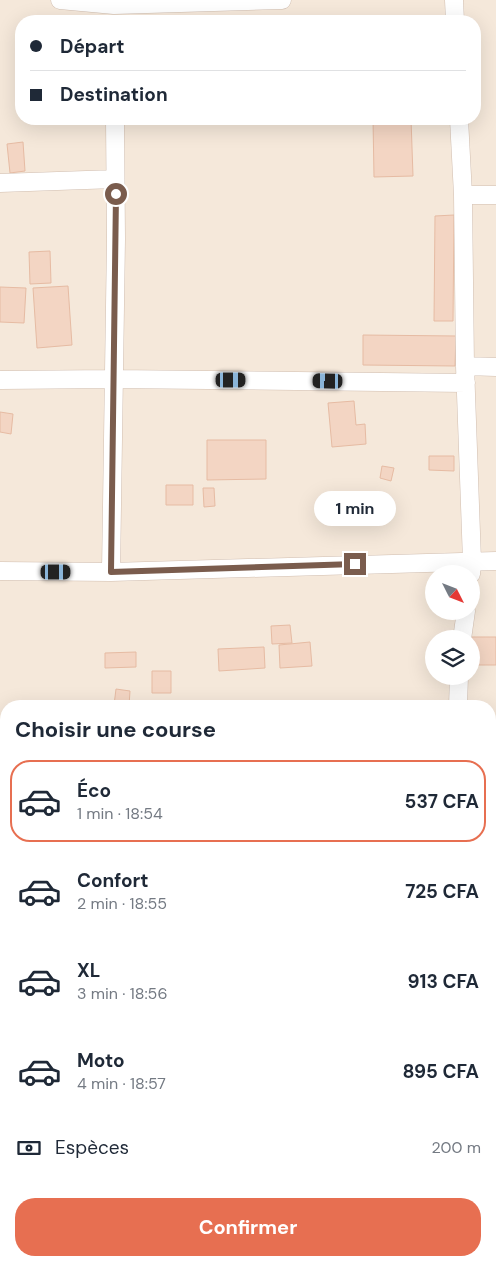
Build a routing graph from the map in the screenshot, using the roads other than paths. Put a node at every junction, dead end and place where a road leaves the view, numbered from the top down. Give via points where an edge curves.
1 (60, 0) edge
2 (282, 0) edge
3 (454, 0) edge
4 (114, 9) edge
5 (455, 15) edge
6 (115, 125) edge
7 (459, 125) edge
8 (116, 179) junction
9 (0, 183) edge
10 (496, 194) edge
11 (462, 195) junction
12 (496, 367) edge
13 (465, 374) junction
14 (113, 379) junction
15 (0, 380) edge
16 (496, 561) edge
17 (472, 565) edge
18 (480, 565) edge
19 (425, 568) edge
20 (0, 572) edge
21 (111, 572) junction
22 (459, 685) edge
23 (458, 700) edge

1 - 4 street
2 - 4 street
3 - 5 street
6 - 8 street
7 - 11 street
8 - 9 street
8 - 14 street
10 - 11 street
11 - 13 street
12 - 13 street
13 - 14 street
13 - 17 street
14 - 15 street
14 - 21 street
16 - 18 street
19 - 21 street
20 - 21 street
22 - 23 street

